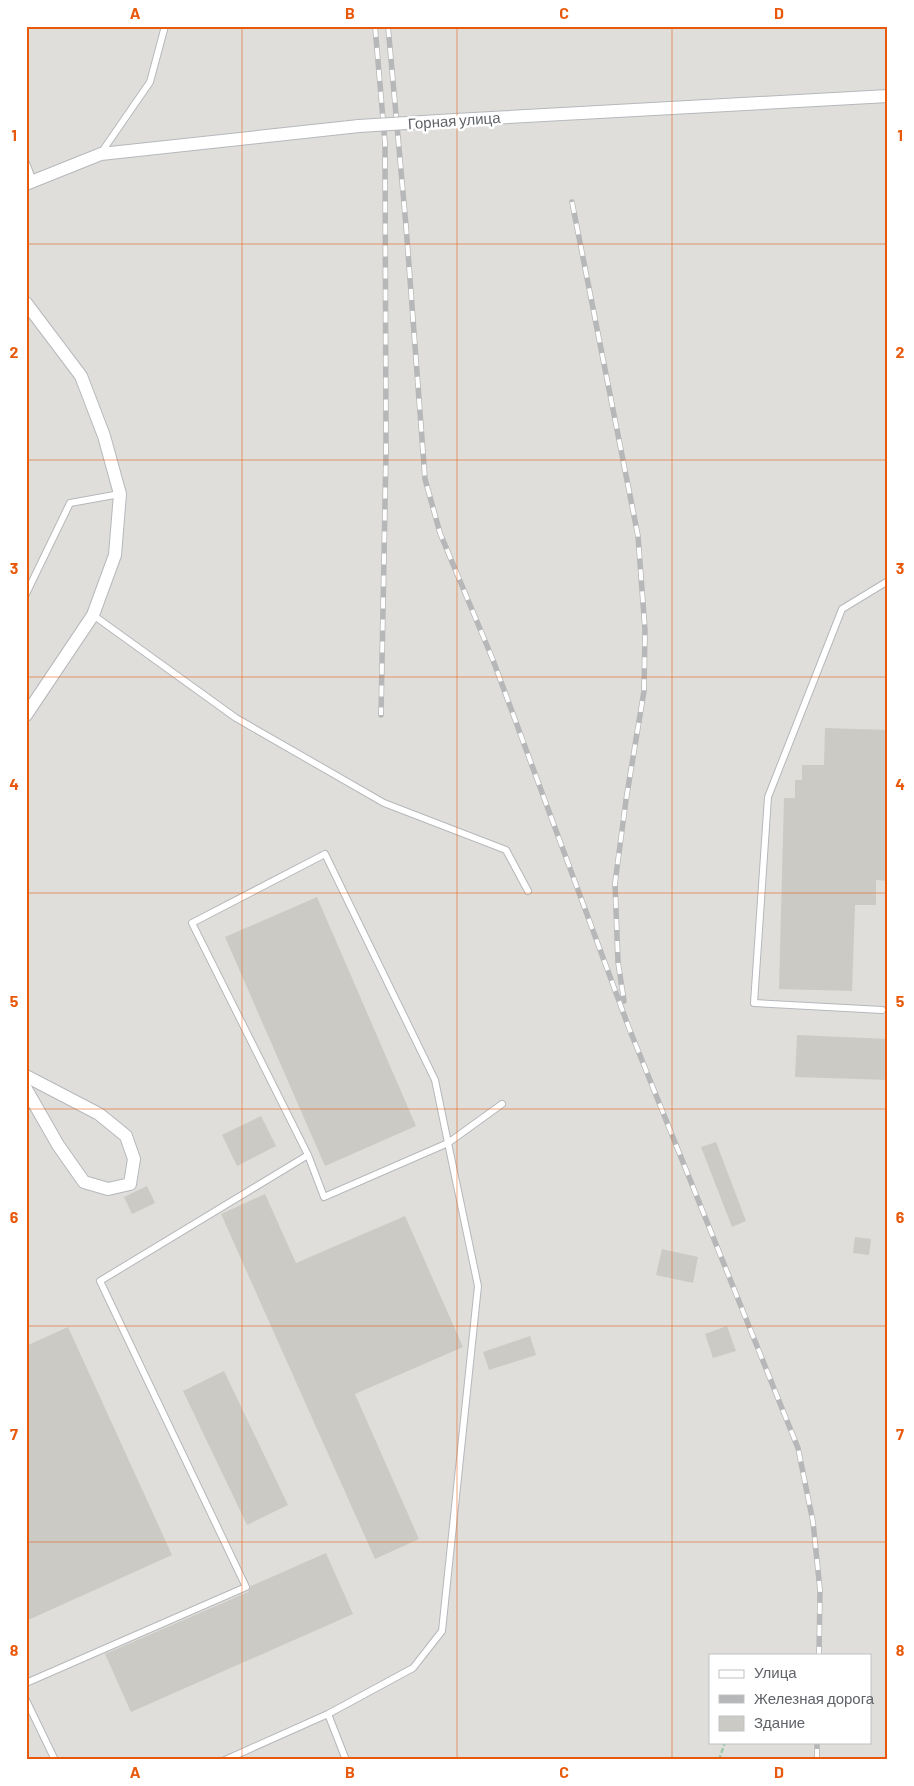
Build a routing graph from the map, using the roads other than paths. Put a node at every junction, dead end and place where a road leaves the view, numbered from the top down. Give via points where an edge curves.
1 (165, 26) edge
2 (888, 96) edge
3 (101, 154) junction
4 (26, 164) edge
5 (30, 183) edge
6 (26, 303) edge
7 (120, 494) junction
8 (888, 581) edge
9 (26, 594) edge
10 (93, 615) junction
11 (26, 715) edge
12 (528, 892) dead end
13 (882, 1010) dead end
14 (26, 1076) edge
15 (26, 1089) edge
16 (502, 1104) dead end
17 (448, 1143) junction
18 (308, 1155) junction
19 (26, 1683) edge
20 (26, 1700) edge
21 (328, 1714) junction
22 (55, 1760) edge
23 (224, 1760) edge
24 (346, 1760) edge

1 - 3 lane via 150,82
2 - 3 street, Горная улица, bridge via 359,126
3 - 5 street, Горная улица
4 - 5 lane
6 - 7 street via 81,376 104,436
7 - 9 lane via 70,503
7 - 10 street via 115,555
8 - 13 lane via 842,609 768,796 754,1003
10 - 11 street
10 - 12 lane via 236,718 384,803 506,850
14 - 15 street via 99,1114 126,1136 134,1159 130,1184 108,1189 84,1182
16 - 17 lane
17 - 18 lane via 324,1197
17 - 18 lane via 435,1080 325,854 192,923
17 - 21 lane via 478,1286 442,1631 413,1668
18 - 19 lane via 100,1281 246,1587
20 - 22 lane
21 - 23 lane
21 - 24 lane

